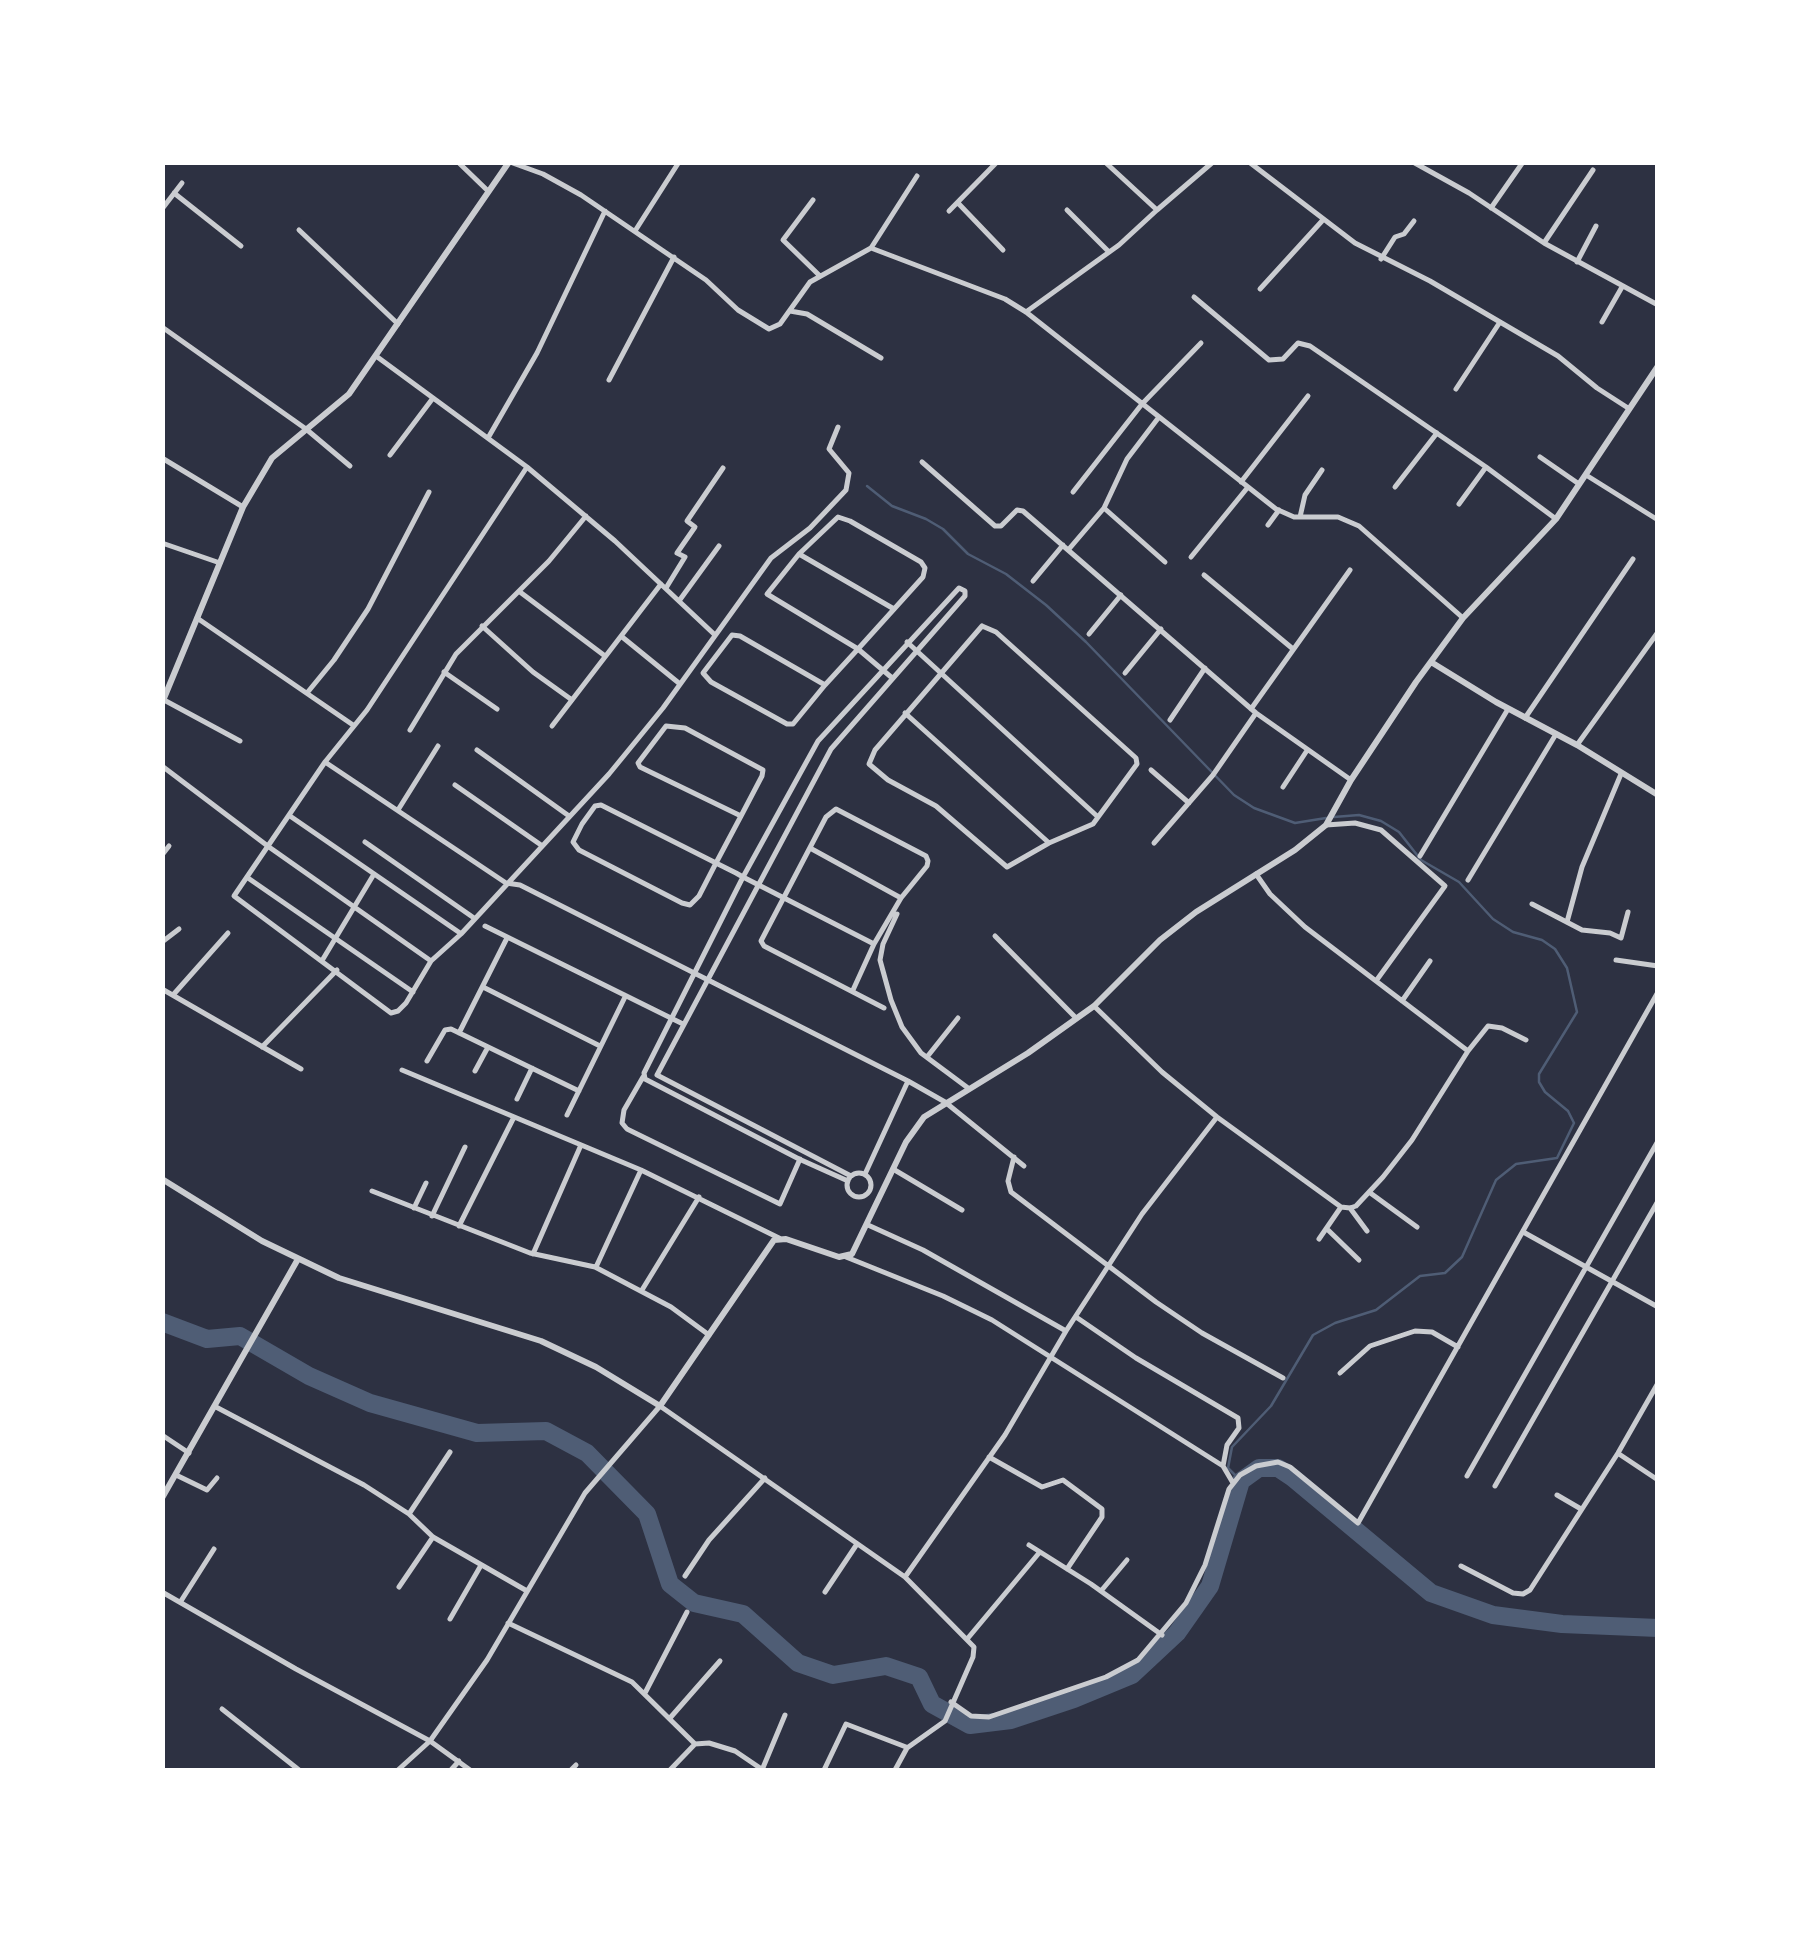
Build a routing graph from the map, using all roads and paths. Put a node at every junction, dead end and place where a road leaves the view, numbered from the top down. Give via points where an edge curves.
1 (458, 162) edge
2 (509, 162) edge
3 (679, 162) edge
4 (997, 162) edge
5 (1106, 162) edge
6 (1213, 162) edge
7 (1413, 162) edge
8 (1523, 162) edge
9 (1251, 163) edge
10 (1593, 170) dead end
11 (918, 176) dead end
12 (182, 183) dead end
13 (174, 192) junction
14 (490, 193) junction
15 (813, 200) dead end
16 (958, 202) junction
17 (1491, 208) junction
18 (162, 209) edge
19 (1067, 210) dead end
20 (1157, 210) junction
21 (605, 211) junction
22 (949, 211) dead end
23 (1322, 221) junction
24 (1414, 221) dead end
25 (1596, 226) dead end
26 (299, 230) dead end
27 (634, 231) junction
28 (1544, 243) junction
29 (241, 246) dead end
30 (871, 248) junction
31 (1004, 250) dead end
32 (1109, 252) junction
33 (674, 257) junction
34 (1381, 259) junction
35 (1578, 262) junction
36 (820, 276) junction
37 (1622, 287) junction
38 (1260, 289) dead end
39 (1194, 297) dead end
40 (1658, 305) edge
41 (790, 310) junction
42 (1026, 312) junction
43 (1500, 322) junction
44 (1602, 322) dead end
45 (398, 324) junction
46 (162, 327) edge
47 (1201, 343) dead end
48 (376, 356) junction
49 (881, 358) dead end
50 (1658, 366) edge
51 (609, 380) dead end
52 (1648, 380) junction
53 (1658, 385) edge
54 (1456, 390) dead end
55 (1308, 396) dead end
56 (433, 397) junction
57 (1142, 404) junction
58 (1628, 408) junction
59 (1159, 417) junction
60 (838, 427) dead end
61 (306, 429) junction
62 (1437, 432) junction
63 (488, 438) junction
64 (390, 456) dead end
65 (1540, 457) dead end
66 (162, 458) edge
67 (922, 462) dead end
68 (350, 466) dead end
69 (1486, 467) junction
70 (527, 468) junction
71 (723, 468) dead end
72 (1322, 470) dead end
73 (1586, 476) junction
74 (1244, 484) junction
75 (1580, 484) junction
76 (1395, 487) dead end
77 (429, 492) dead end
78 (1073, 492) dead end
79 (1459, 504) dead end
80 (243, 507) junction
81 (1104, 508) junction
82 (1278, 510) junction
83 (586, 516) junction
84 (1300, 517) junction
85 (1556, 519) junction
86 (1658, 520) edge
87 (1268, 525) dead end
88 (162, 544) edge
89 (719, 546) dead end
90 (1066, 547) junction
91 (799, 554) junction
92 (1191, 558) dead end
93 (1634, 559) dead end
94 (1165, 562) dead end
95 (220, 563) junction
96 (1350, 570) dead end
97 (1204, 575) dead end
98 (1033, 580) dead end
99 (663, 586) junction
100 (519, 592) junction
101 (1121, 595) junction
102 (679, 601) junction
103 (894, 609) junction
104 (198, 618) junction
105 (1463, 618) junction
106 (482, 626) junction
107 (1161, 629) junction
108 (1658, 632) edge
109 (1089, 634) dead end
110 (715, 635) junction
111 (621, 636) junction
112 (907, 642) junction
113 (858, 649) junction
114 (1294, 649) junction
115 (916, 651) junction
116 (606, 656) junction
117 (1430, 662) junction
118 (882, 668) junction
119 (1206, 668) junction
120 (444, 672) junction
121 (940, 672) junction
122 (1125, 672) dead end
123 (892, 678) junction
124 (680, 684) junction
125 (826, 685) junction
126 (307, 693) junction
127 (572, 701) junction
128 (163, 702) edge
129 (497, 709) dead end
130 (1508, 709) junction
131 (1254, 711) junction
132 (906, 713) junction
133 (1525, 718) junction
134 (1170, 720) dead end
135 (353, 725) junction
136 (552, 726) dead end
137 (410, 730) dead end
138 (1556, 734) junction
139 (240, 741) dead end
140 (818, 741) junction
141 (1577, 745) junction
142 (438, 746) dead end
143 (831, 749) junction
144 (478, 750) dead end
145 (1307, 751) junction
146 (325, 762) junction
147 (162, 766) edge
148 (1151, 770) dead end
149 (1621, 774) junction
150 (1351, 780) junction
151 (455, 785) dead end
152 (1282, 787) dead end
153 (1658, 795) edge
154 (1189, 802) junction
155 (781, 809) junction
156 (398, 810) junction
157 (290, 816) junction
158 (569, 816) junction
159 (740, 816) junction
160 (796, 816) junction
161 (1098, 817) junction
162 (1328, 821) junction
163 (364, 842) dead end
164 (1049, 843) junction
165 (1154, 844) dead end
166 (541, 845) junction
167 (169, 846) dead end
168 (269, 847) junction
169 (810, 848) junction
170 (162, 855) edge
171 (1420, 856) dead end
172 (716, 863) junction
173 (374, 874) junction
174 (1256, 874) junction
175 (743, 877) junction
176 (248, 878) junction
177 (1468, 880) dead end
178 (506, 883) junction
179 (758, 885) junction
180 (783, 897) junction
181 (901, 898) junction
182 (1532, 904) dead end
183 (354, 907) junction
184 (1628, 912) dead end
185 (897, 914) dead end
186 (474, 918) junction
187 (1567, 922) junction
188 (485, 926) dead end
189 (179, 929) dead end
190 (228, 933) dead end
191 (461, 934) junction
192 (995, 936) dead end
193 (336, 938) junction
194 (506, 938) junction
195 (162, 942) edge
196 (874, 944) junction
197 (323, 959) junction
198 (1616, 960) dead end
199 (430, 961) junction
200 (1430, 961) dead end
201 (1658, 966) edge
202 (337, 970) junction
203 (694, 972) junction
204 (708, 979) junction
205 (1376, 981) junction
206 (482, 986) junction
207 (162, 989) edge
208 (854, 990) junction
209 (412, 992) junction
210 (1658, 992) edge
211 (173, 995) junction
212 (626, 996) junction
213 (1402, 1000) junction
214 (1094, 1006) junction
215 (884, 1008) dead end
216 (670, 1018) junction
217 (958, 1018) dead end
218 (1076, 1018) junction
219 (682, 1024) junction
220 (459, 1033) junction
221 (1526, 1040) dead end
222 (262, 1047) junction
223 (488, 1047) junction
224 (601, 1047) junction
225 (1468, 1051) junction
226 (927, 1057) junction
227 (427, 1061) dead end
228 (532, 1068) junction
229 (301, 1069) dead end
230 (402, 1070) dead end
231 (475, 1070) dead end
232 (643, 1077) junction
233 (908, 1081) junction
234 (970, 1090) junction
235 (579, 1091) junction
236 (517, 1098) dead end
237 (944, 1102) junction
238 (727, 1112) junction
239 (566, 1115) dead end
240 (514, 1116) junction
241 (1217, 1117) junction
242 (722, 1120) junction
243 (1658, 1141) edge
244 (581, 1144) junction
245 (465, 1147) dead end
246 (803, 1152) junction
247 (1014, 1157) junction
248 (799, 1160) junction
249 (1024, 1166) dead end
250 (893, 1169) junction
251 (641, 1170) junction
252 (865, 1174) junction
253 (850, 1178) junction
254 (162, 1179) edge
255 (426, 1183) dead end
256 (871, 1188) junction
257 (372, 1191) dead end
258 (1369, 1192) junction
259 (882, 1193) junction
260 (699, 1196) junction
261 (1658, 1200) edge
262 (1341, 1207) junction
263 (414, 1208) junction
264 (1350, 1208) junction
265 (962, 1210) dead end
266 (432, 1216) junction
267 (868, 1225) junction
268 (459, 1226) junction
269 (1417, 1228) dead end
270 (1326, 1229) junction
271 (1368, 1232) dead end
272 (1524, 1233) junction
273 (780, 1238) junction
274 (1319, 1239) dead end
275 (533, 1254) junction
276 (846, 1257) junction
277 (298, 1258) junction
278 (1360, 1260) dead end
279 (595, 1268) junction
280 (1109, 1268) junction
281 (1586, 1268) junction
282 (1611, 1282) junction
283 (642, 1290) junction
284 (1658, 1307) edge
285 (1076, 1317) junction
286 (1066, 1331) junction
287 (709, 1335) junction
288 (1458, 1347) junction
289 (1052, 1357) junction
290 (1340, 1374) dead end
291 (1283, 1378) dead end
292 (1657, 1387) edge
293 (660, 1406) junction
294 (216, 1407) junction
295 (162, 1435) edge
296 (450, 1452) dead end
297 (189, 1453) junction
298 (1618, 1453) junction
299 (989, 1457) junction
300 (1223, 1466) junction
301 (176, 1475) junction
302 (1467, 1476) dead end
303 (217, 1478) dead end
304 (766, 1478) junction
305 (1236, 1479) junction
306 (1658, 1480) edge
307 (1495, 1486) dead end
308 (1557, 1495) dead end
309 (162, 1498) edge
310 (1581, 1509) junction
311 (410, 1514) junction
312 (433, 1537) junction
313 (857, 1544) junction
314 (1028, 1545) dead end
315 (214, 1549) dead end
316 (1039, 1553) junction
317 (1126, 1560) dead end
318 (1460, 1566) dead end
319 (480, 1567) junction
320 (1067, 1569) junction
321 (685, 1576) dead end
322 (905, 1577) junction
323 (399, 1587) dead end
324 (527, 1591) junction
325 (1101, 1591) junction
326 (162, 1592) edge
327 (825, 1592) dead end
328 (180, 1602) junction
329 (687, 1612) dead end
330 (450, 1619) dead end
331 (508, 1622) junction
332 (1162, 1635) junction
333 (968, 1638) junction
334 (720, 1661) dead end
335 (644, 1693) junction
336 (950, 1704) junction
337 (222, 1710) dead end
338 (784, 1715) dead end
339 (670, 1718) junction
340 (430, 1741) junction
341 (696, 1744) junction
342 (907, 1748) junction
343 (459, 1761) junction
344 (300, 1770) edge
345 (398, 1770) edge
346 (451, 1770) edge
347 (470, 1770) edge
348 (670, 1770) edge
349 (762, 1770) edge
350 (824, 1770) edge
351 (896, 1770) edge

1 - 14 street
2 - 14 street
2 - 21 street
3 - 27 street
4 - 16 street
5 - 20 street
6 - 20 street
7 - 17 street
8 - 17 street
9 - 23 street
10 - 28 street
11 - 30 street
12 - 13 street
13 - 18 street
13 - 29 street
14 - 45 street
15 - 36 street via 783,240
16 - 22 street
16 - 31 street
17 - 28 street
19 - 32 street
20 - 32 street
21 - 27 street
21 - 63 street
23 - 34 street
23 - 38 street
24 - 34 street
25 - 35 street
26 - 45 street
27 - 33 street
28 - 35 street
30 - 36 street
30 - 42 street
32 - 42 street
33 - 41 street via 769,330
33 - 51 street
34 - 43 street
35 - 37 street
36 - 41 street
37 - 40 street
37 - 44 street
39 - 62 street via 1270,360 1283,358 1298,343 1310,346
41 - 49 street
42 - 57 street
43 - 54 street
43 - 58 street
45 - 48 street
46 - 61 street
47 - 57 street
48 - 56 street
48 - 61 street via 349,394
50 - 52 street
52 - 53 street
52 - 58 street
55 - 74 street
56 - 63 street
56 - 64 street
57 - 59 street
57 - 78 street
58 - 73 street
59 - 74 street
59 - 81 street via 1127,459
60 - 110 street via 829,449 847,468 846,490 771,558
61 - 68 street
61 - 80 street via 272,458
62 - 69 street
62 - 76 street
63 - 70 street
65 - 75 street
66 - 80 street
67 - 90 street via 995,526 1023,510
69 - 79 street
69 - 85 street
70 - 83 street
70 - 135 street
71 - 99 street via 686,521 695,526 677,553 685,558
72 - 84 street
73 - 75 street
73 - 86 street
74 - 82 street
74 - 92 street
75 - 85 street
77 - 126 street via 368,609
80 - 95 street
81 - 90 street
81 - 94 street
82 - 84 street
82 - 87 street
83 - 99 street
83 - 100 street
84 - 105 street via 1338,517 1359,526
85 - 105 street
88 - 95 street
89 - 102 street
90 - 98 street
90 - 101 street
91 - 103 street
91 - 103 street via 835,518 850,521 925,568
91 - 113 street via 768,594
93 - 133 street
95 - 104 street
96 - 114 street
97 - 114 street
99 - 102 street
99 - 111 street
100 - 106 street
100 - 116 street
101 - 107 street
101 - 109 street
102 - 110 street
103 - 113 street
104 - 126 street
104 - 128 street
105 - 117 street
106 - 120 street
106 - 127 street
107 - 119 street
107 - 122 street
108 - 141 street
110 - 124 street
111 - 116 street
111 - 124 street
112 - 115 street
112 - 115 street via 958,588 964,591
112 - 118 street
113 - 118 street
113 - 125 street
114 - 131 street
115 - 121 street
115 - 123 street
116 - 127 street
117 - 130 street
117 - 150 street
118 - 123 street
118 - 140 street
119 - 131 street
119 - 134 street
120 - 129 street
120 - 137 street
121 - 132 street
121 - 161 street
121 - 161 street via 978,628 988,627 1136,758
123 - 143 street
124 - 158 street
125 - 125 street via 740,636 725,641 703,673 790,725
126 - 135 street
127 - 136 street
128 - 139 street
130 - 133 street
130 - 171 street
131 - 145 street
131 - 154 street
132 - 164 street
132 - 164 street via 869,759 872,768 936,806 1007,867
133 - 138 street
135 - 146 street
138 - 141 street
138 - 177 street
140 - 143 street
140 - 155 street
141 - 149 street
142 - 156 street
143 - 160 street
144 - 158 street
145 - 150 street
145 - 152 street
146 - 156 street
146 - 157 street
147 - 168 street
148 - 154 street
149 - 153 street
149 - 187 street
150 - 162 street
151 - 166 street
154 - 165 street
155 - 160 street
155 - 175 street
156 - 178 street
157 - 168 street
157 - 173 street
158 - 166 street
159 - 159 street via 762,768 685,728 660,730 640,768
159 - 172 street
160 - 179 street
161 - 164 street
162 - 174 street
162 - 205 street via 1382,830 1445,886
163 - 186 street
166 - 178 street
167 - 170 street
168 - 176 street
168 - 183 street
169 - 180 street
169 - 181 street
169 - 181 street via 836,809 926,856 927,866
172 - 172 street via 598,804 573,842 690,905
172 - 175 street
173 - 183 street
173 - 191 street
174 - 205 street via 1305,927
174 - 214 street via 1160,940
175 - 179 street
175 - 203 street
176 - 193 street
176 - 197 street via 234,896
178 - 186 street
178 - 203 street
179 - 180 street
179 - 204 street
180 - 196 street
180 - 208 street via 762,936 764,946
181 - 196 street
182 - 187 street
183 - 193 street
183 - 199 street
184 - 187 street via 1621,938
185 - 226 street via 880,960 902,1027
186 - 191 street
188 - 194 street
189 - 195 street
190 - 211 street
191 - 199 street
192 - 218 street
193 - 197 street
193 - 209 street
194 - 206 street
194 - 212 street
196 - 208 street
197 - 202 street
198 - 201 street
199 - 209 street
200 - 213 street
202 - 209 street via 391,1012
202 - 222 street
203 - 204 street
203 - 216 street
204 - 219 street
204 - 233 street
205 - 213 street
206 - 220 street
206 - 224 street
207 - 211 street
208 - 215 street
210 - 272 street
211 - 222 street
212 - 216 street
212 - 224 street
213 - 225 street
214 - 218 street
214 - 241 street
216 - 219 street
216 - 232 street
217 - 226 street
218 - 234 street
219 - 238 street via 658,1076
220 - 223 street
220 - 227 street via 446,1030
221 - 225 street via 1488,1026
222 - 229 street
223 - 228 street
223 - 231 street
224 - 235 street
225 - 258 street via 1412,1140
226 - 234 street
228 - 235 street
228 - 236 street
230 - 240 street
232 - 242 street
232 - 248 street via 624,1110 627,1129 780,1204
233 - 237 street
233 - 252 street
234 - 237 street
235 - 239 street
237 - 247 street
237 - 250 street via 924,1116
238 - 242 street
238 - 246 street
240 - 244 street
240 - 268 street
241 - 262 street
241 - 280 street
242 - 248 street
243 - 281 street
244 - 251 street
244 - 275 street
245 - 266 street
246 - 248 street
246 - 253 street
247 - 249 street
247 - 280 street via 1010,1192
248 - 253 street
250 - 259 street
250 - 265 street
251 - 260 street
251 - 279 street
252 - 253 street
252 - 256 street
253 - 256 street via 854,1196
254 - 277 street
255 - 263 street
256 - 259 street
257 - 263 street
258 - 264 street
258 - 269 street
259 - 267 street
260 - 273 street
260 - 283 street
261 - 282 street
262 - 264 street
262 - 270 street
263 - 266 street
264 - 271 street
266 - 268 street
267 - 276 street
267 - 286 street
268 - 275 street
270 - 274 street
270 - 278 street
272 - 281 street
272 - 288 street
273 - 276 street
273 - 287 street via 769,1244
275 - 279 street
276 - 289 street via 943,1296
277 - 293 street via 374,1291 542,1340
277 - 294 street
279 - 283 street
280 - 285 street
280 - 291 street via 1202,1333
281 - 282 street
281 - 302 street
282 - 284 street
282 - 307 street
283 - 287 street
285 - 286 street
285 - 300 street via 1238,1418
286 - 289 street
287 - 293 street
288 - 290 street via 1415,1330 1370,1346
288 - 305 street via 1358,1524 1284,1464 1267,1463
289 - 299 street
289 - 300 street
292 - 298 street
293 - 304 street
293 - 324 street via 575,1507
294 - 297 street
294 - 311 street
295 - 297 street
296 - 311 street
297 - 301 street
298 - 306 street
298 - 310 street
299 - 320 street via 1042,1487 1063,1480 1102,1509
299 - 322 street
300 - 305 street
301 - 303 street via 207,1490
301 - 309 street
304 - 313 street
304 - 321 street
305 - 332 street via 1205,1565
308 - 310 street
310 - 318 street via 1526,1593
311 - 312 street
312 - 319 street
312 - 323 street
313 - 322 street
313 - 327 street
314 - 316 street
315 - 328 street
316 - 320 street
316 - 333 street
317 - 325 street
319 - 324 street
319 - 330 street
320 - 325 street
322 - 333 street
324 - 331 street
325 - 332 street
326 - 328 street
328 - 340 street
329 - 335 street
331 - 335 street
331 - 340 street
332 - 336 street via 1124,1669 989,1718
333 - 336 street via 974,1654
334 - 339 street
335 - 339 street
336 - 342 street via 944,1720
337 - 344 street
338 - 349 street
339 - 341 street
340 - 343 street
340 - 345 street
341 - 348 street
341 - 349 street via 721,1745
342 - 350 street via 846,1724
342 - 351 street
343 - 346 street
343 - 347 street

